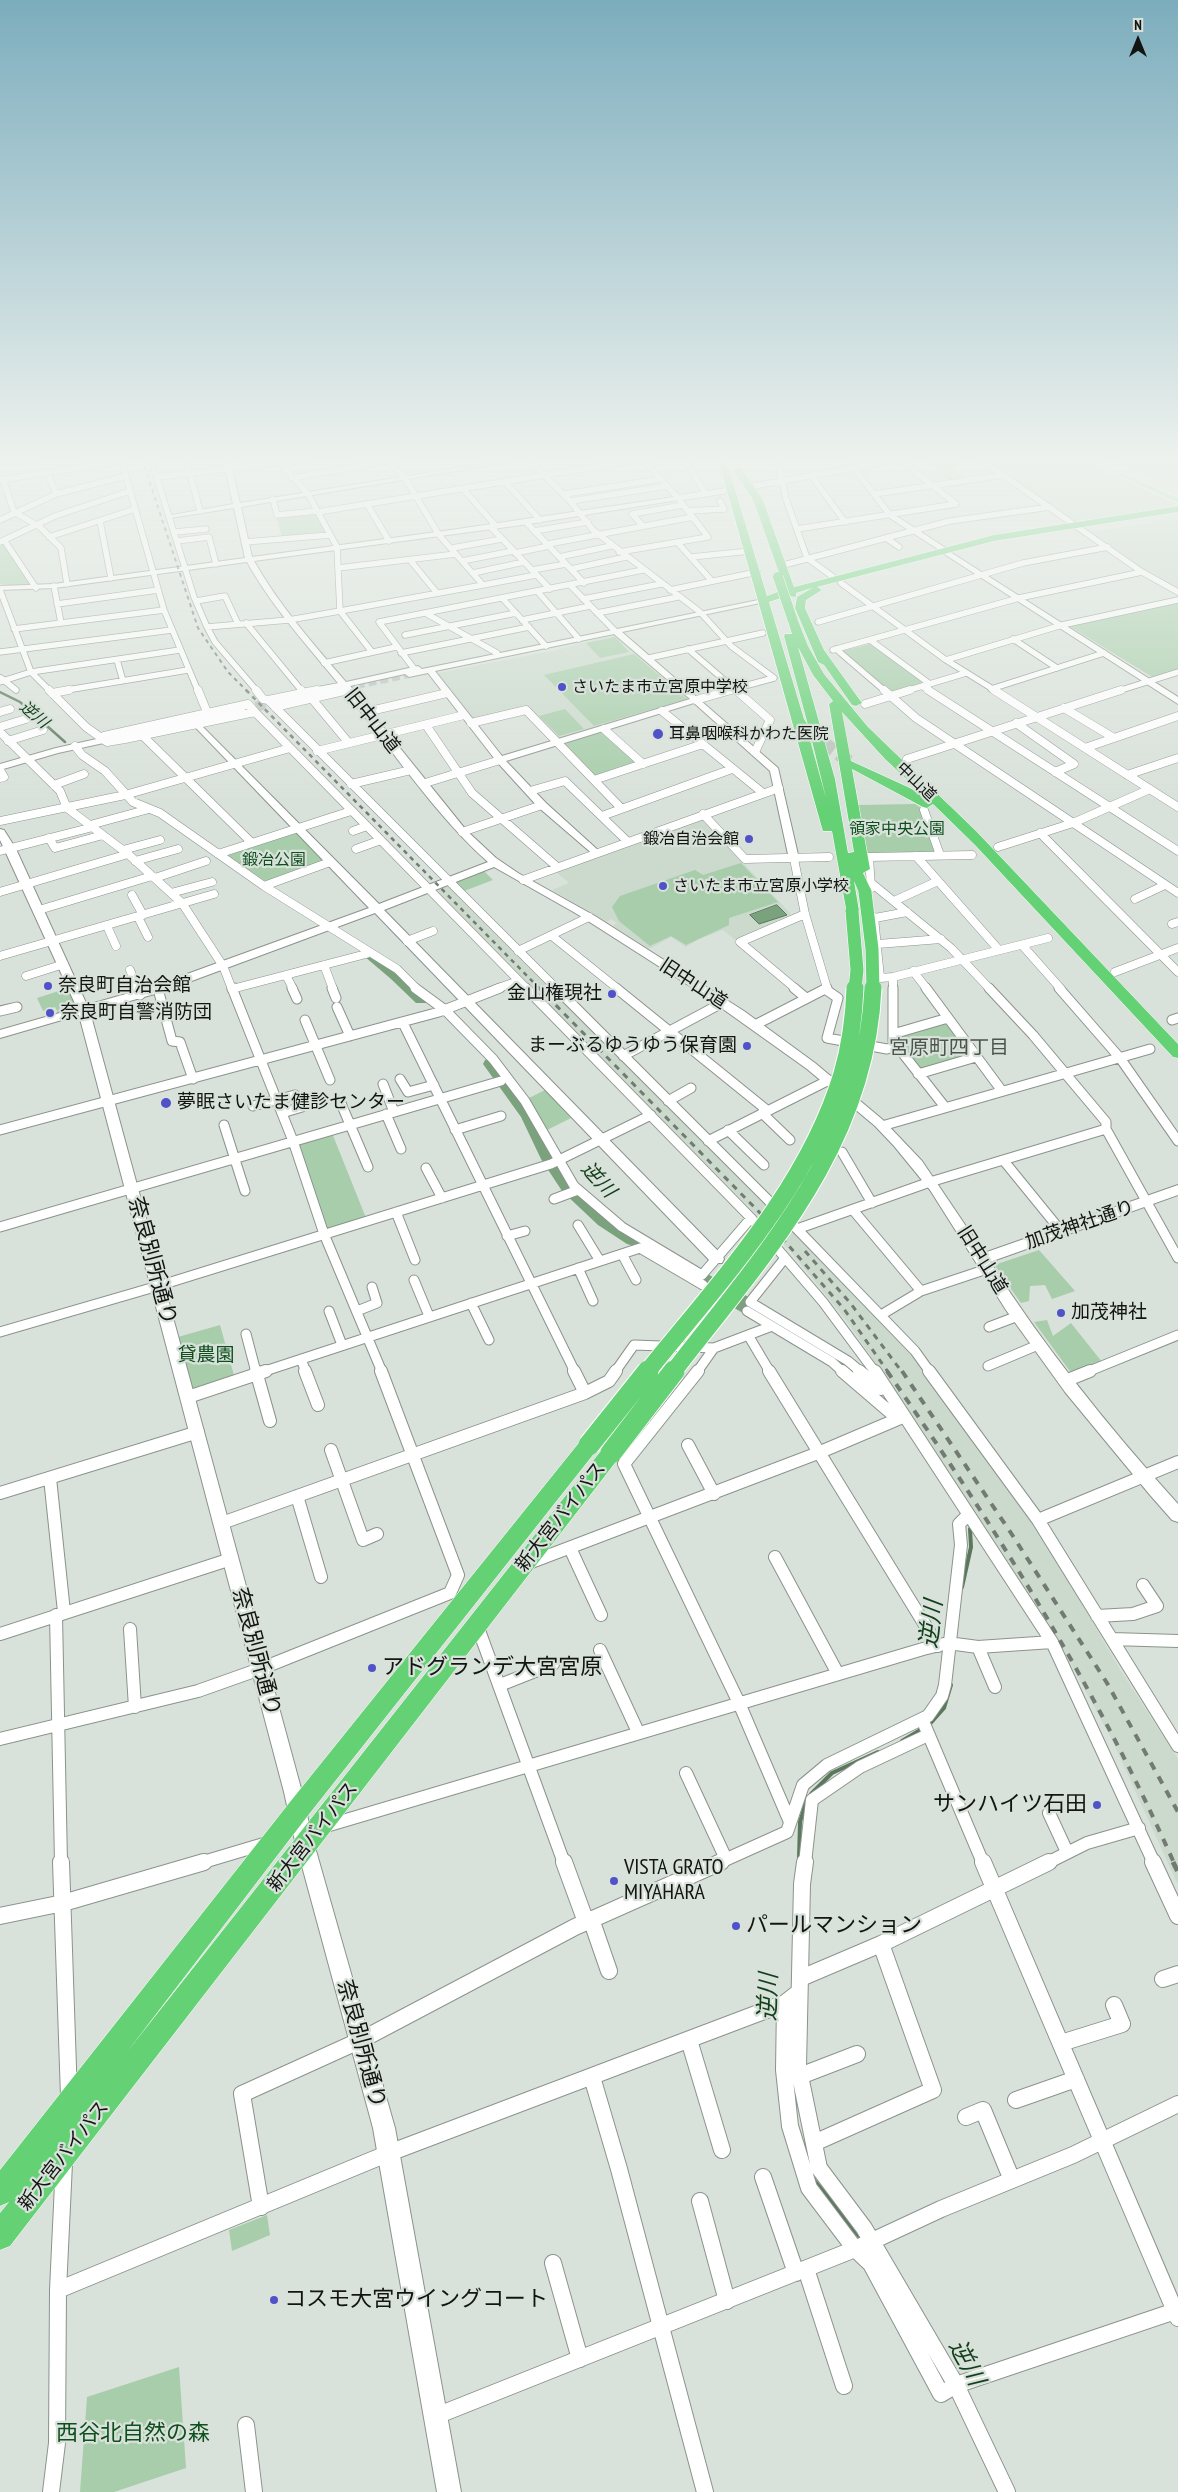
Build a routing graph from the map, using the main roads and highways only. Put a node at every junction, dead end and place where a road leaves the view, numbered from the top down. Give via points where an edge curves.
1 (758, 575) edge
2 (772, 575) edge
3 (784, 575) edge
4 (859, 575) edge
5 (838, 581) junction
6 (826, 586) junction
7 (791, 593) junction
8 (765, 600) junction
9 (800, 608) junction
10 (790, 622) junction
11 (829, 650) junction
12 (830, 681) dead end
13 (834, 704) dead end
14 (852, 764) tunnel mouth
15 (868, 887) junction
16 (852, 911) junction
17 (1046, 912) junction
18 (1178, 1054) edge
19 (1178, 1066) edge
20 (306, 1829) junction
21 (0, 2192) edge
22 (0, 2236) edge

1 - 8 highway
2 - 10 highway
3 - 7 highway
4 - 5 highway
5 - 6 highway
5 - 7 highway
6 - 7 highway
6 - 9 highway via 801,599
7 - 8 highway
8 - 9 highway
8 - 16 highway, 新大宮バイパス
9 - 11 highway
10 - 15 highway via 835,779 855,869
10 - 16 highway via 829,779
10 - 17 highway, 中山道 via 823,681 853,717
11 - 12 highway
11 - 17 highway via 866,715 990,846
13 - 15 highway, 新大宮バイパス
14 - 19 highway, 中山道 via 917,798 950,824 1059,936
15 - 20 highway, 新大宮バイパス, bridge via 874,964 871,1024 855,1091 828,1160 790,1221 477,1625
16 - 20 highway, 新大宮バイパス, bridge via 858,964 853,1032 846,1066 811,1152 780,1201 589,1445
17 - 18 highway, 中山道
20 - 21 highway, 新大宮バイパス via 276,1840
20 - 22 highway, 新大宮バイパス via 64,2157

